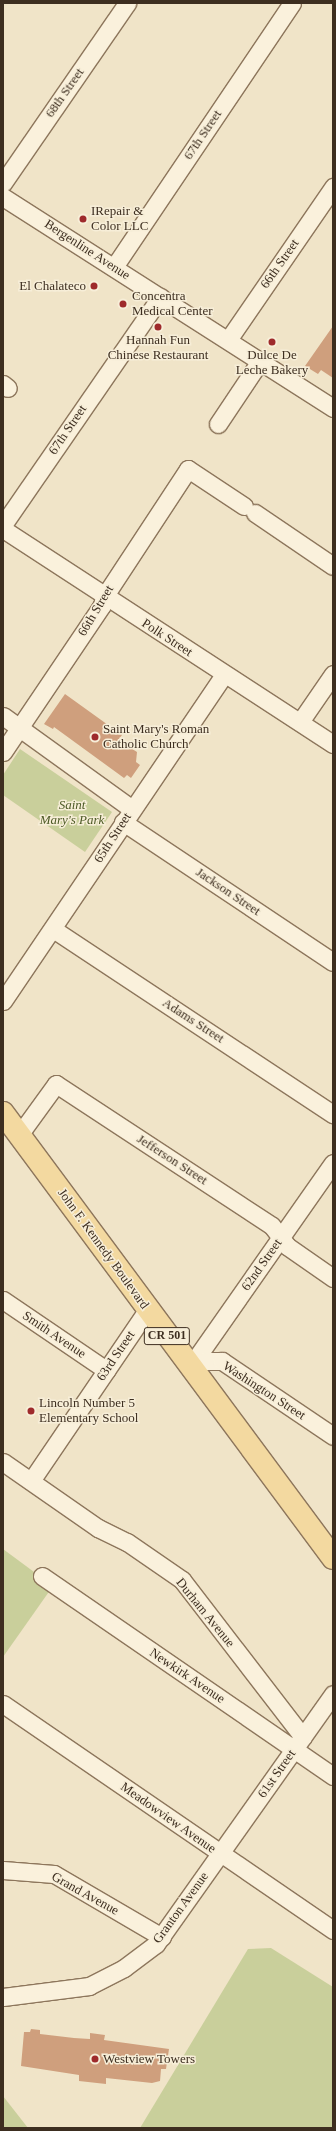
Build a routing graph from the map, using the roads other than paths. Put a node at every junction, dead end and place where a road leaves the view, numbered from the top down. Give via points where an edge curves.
1 (127, 3) edge
2 (287, 5) edge
3 (3, 183) edge
4 (333, 187) edge
5 (3, 196) edge
6 (114, 267) junction
7 (160, 296) junction
8 (228, 340) junction
9 (260, 361) junction
10 (333, 408) edge
11 (218, 424) dead end
12 (3, 525) edge
13 (3, 529) edge
14 (333, 566) edge
15 (104, 597) junction
16 (333, 674) edge
17 (224, 675) junction
18 (3, 716) edge
19 (300, 722) junction
20 (19, 728) junction
21 (333, 744) edge
22 (3, 752) edge
23 (128, 815) junction
24 (53, 929) junction
25 (333, 962) edge
26 (3, 1001) edge
27 (333, 1114) edge
28 (4, 1117) edge
29 (19, 1135) junction
30 (333, 1163) edge
31 (281, 1237) junction
32 (333, 1278) edge
33 (3, 1300) edge
34 (147, 1310) junction
35 (190, 1367) junction
36 (106, 1370) junction
37 (333, 1436) edge
38 (3, 1462) edge
39 (31, 1481) junction
40 (333, 1558) edge
41 (42, 1576) dead end
42 (333, 1694) edge
43 (3, 1704) edge
44 (298, 1743) junction
45 (333, 1776) edge
46 (220, 1854) junction
47 (3, 1870) edge
48 (333, 1930) edge
49 (162, 1937) junction
50 (3, 1997) edge

1 - 3 street, 68th Street
2 - 6 street, 67th Street
4 - 8 street, 66th Street
5 - 6 street, Bergenline Avenue
6 - 7 street, Bergenline Avenue
7 - 8 street, Bergenline Avenue
7 - 12 street, 67th Street
8 - 9 street, Bergenline Avenue
9 - 10 street, Bergenline Avenue
9 - 11 street
13 - 15 street, Polk Street
14 - 15 street, 66th Street via 188,469
15 - 17 street, Polk Street
15 - 20 street, 66th Street via 102,605
16 - 19 street
17 - 19 street, Polk Street
17 - 23 street, 65th Street
18 - 20 street, Jackson Street
19 - 21 street, Polk Street
20 - 22 street, 66th Street
20 - 23 street, Jackson Street
23 - 24 street, 65th Street
23 - 25 street, Jackson Street
24 - 26 street, 65th Street
24 - 27 street, Adams Street
28 - 29 main road, John F. Kennedy Boulevard / CR 501
29 - 31 street, Jefferson Street via 56,1084 272,1226
29 - 34 main road, John F. Kennedy Boulevard / CR 501
30 - 31 street, 62nd Street
31 - 32 street, Jefferson Street via 287,1246
31 - 35 street, 62nd Street
33 - 36 street, Smith Avenue
34 - 35 main road, John F. Kennedy Boulevard / CR 501
34 - 36 street, 63rd Street
35 - 37 street, Washington Street via 206,1361 222,1361
35 - 40 main road, John F. Kennedy Boulevard / CR 501
36 - 39 street, 63rd Street
38 - 39 street, Durham Avenue
39 - 44 street, Durham Avenue via 98,1528 127,1542 182,1580
41 - 44 street, Newkirk Avenue
42 - 44 street, 61st Street
43 - 46 street, Meadowview Avenue
44 - 45 street, Newkirk Avenue
44 - 46 street, 61st Street
46 - 48 street, Meadowview Avenue
46 - 49 street, Granton Avenue
47 - 49 street, Grand Avenue via 54,1874
49 - 50 street, Granton Avenue via 124,1968 89,1986

